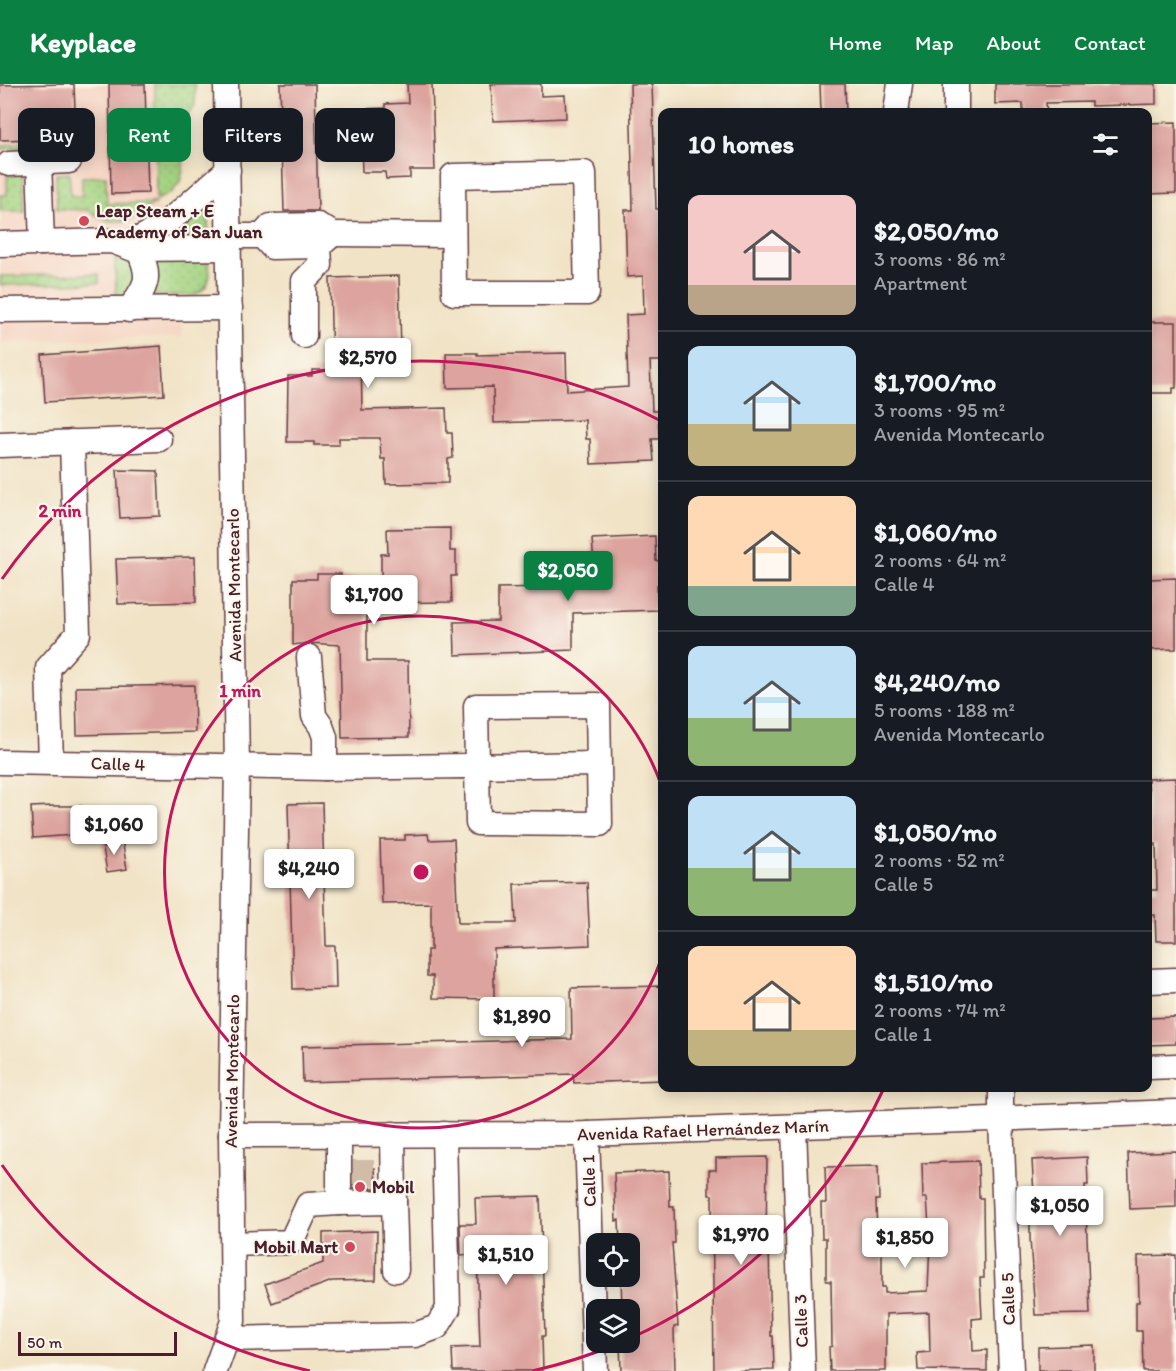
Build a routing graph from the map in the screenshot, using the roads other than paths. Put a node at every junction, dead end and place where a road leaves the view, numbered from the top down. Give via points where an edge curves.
1 (226, 84) edge
2 (900, 84) edge
3 (956, 84) edge
4 (897, 108) edge
5 (956, 108) edge
6 (39, 162) joint
7 (9, 164) dead end
8 (228, 170) junction
9 (453, 235) junction
10 (326, 240) junction
11 (229, 242) junction
12 (42, 243) junction
13 (0, 244) edge
14 (131, 247) junction
15 (230, 308) junction
16 (0, 310) edge
17 (129, 310) junction
18 (304, 336) dead end
19 (159, 439) dead end
20 (72, 442) junction
21 (0, 445) edge
22 (309, 657) dead end
23 (0, 762) edge
24 (51, 762) junction
25 (477, 764) junction
26 (599, 764) junction
27 (237, 767) junction
28 (325, 768) junction
29 (1176, 980) edge
30 (1152, 981) edge
31 (1176, 1066) edge
32 (1152, 1067) edge
33 (987, 1092) edge
34 (1001, 1092) edge
35 (1176, 1112) edge
36 (1000, 1119) junction
37 (794, 1127) junction
38 (393, 1134) junction
39 (444, 1134) junction
40 (587, 1134) junction
41 (231, 1135) junction
42 (339, 1135) junction
43 (339, 1203) junction
44 (394, 1211) junction
45 (233, 1244) junction
46 (396, 1270) dead end
47 (226, 1340) junction
48 (214, 1371) edge
49 (595, 1371) edge
50 (803, 1371) edge
51 (1011, 1371) edge

1 - 8 street, Avenida Montecarlo
2 - 4 street
3 - 5 street
6 - 7 street
6 - 12 street
8 - 11 street, Avenida Montecarlo
8 - 14 street via 174,217
9 - 9 street via 453,176 584,173 587,292 454,293
9 - 10 street
10 - 11 street via 272,247 262,236
10 - 18 street via 320,265 304,281
11 - 14 street
11 - 15 street, Avenida Montecarlo
12 - 13 street
12 - 14 street via 112,241
14 - 17 street via 145,263 147,274 145,288
15 - 17 street
15 - 27 street, Avenida Montecarlo
16 - 17 street
19 - 20 street
20 - 21 street
20 - 24 street via 78,634 48,668
22 - 28 street via 314,717 325,737
23 - 24 street, Calle 4
24 - 27 street, Calle 4
25 - 26 street, Calle 4
25 - 26 street via 476,706 598,705
25 - 26 street via 478,823 600,824
25 - 28 street, Calle 4
27 - 28 street, Calle 4
27 - 41 street, Avenida Montecarlo
29 - 30 street
31 - 32 street
33 - 36 street, Calle 5
34 - 36 street, Calle 5
35 - 36 street, Avenida Rafael Hernández Marín
36 - 37 street, Avenida Rafael Hernández Marín
36 - 51 street, Calle 5
37 - 40 street, Avenida Rafael Hernández Marín
37 - 50 street, Calle 3
38 - 39 street, Avenida Rafael Hernández Marín
38 - 42 street, Avenida Rafael Hernández Marín
38 - 44 street via 384,1172
39 - 40 street, Avenida Rafael Hernández Marín
39 - 47 street via 448,1310 437,1327 415,1335
40 - 49 street, Calle 1
41 - 42 street, Avenida Rafael Hernández Marín
41 - 45 street, Avenida Montecarlo
42 - 43 street via 345,1172
43 - 44 street via 367,1203
43 - 45 street via 308,1205 291,1242
44 - 46 street
45 - 47 street, Avenida Montecarlo via 233,1321
47 - 48 street, Avenida Montecarlo

